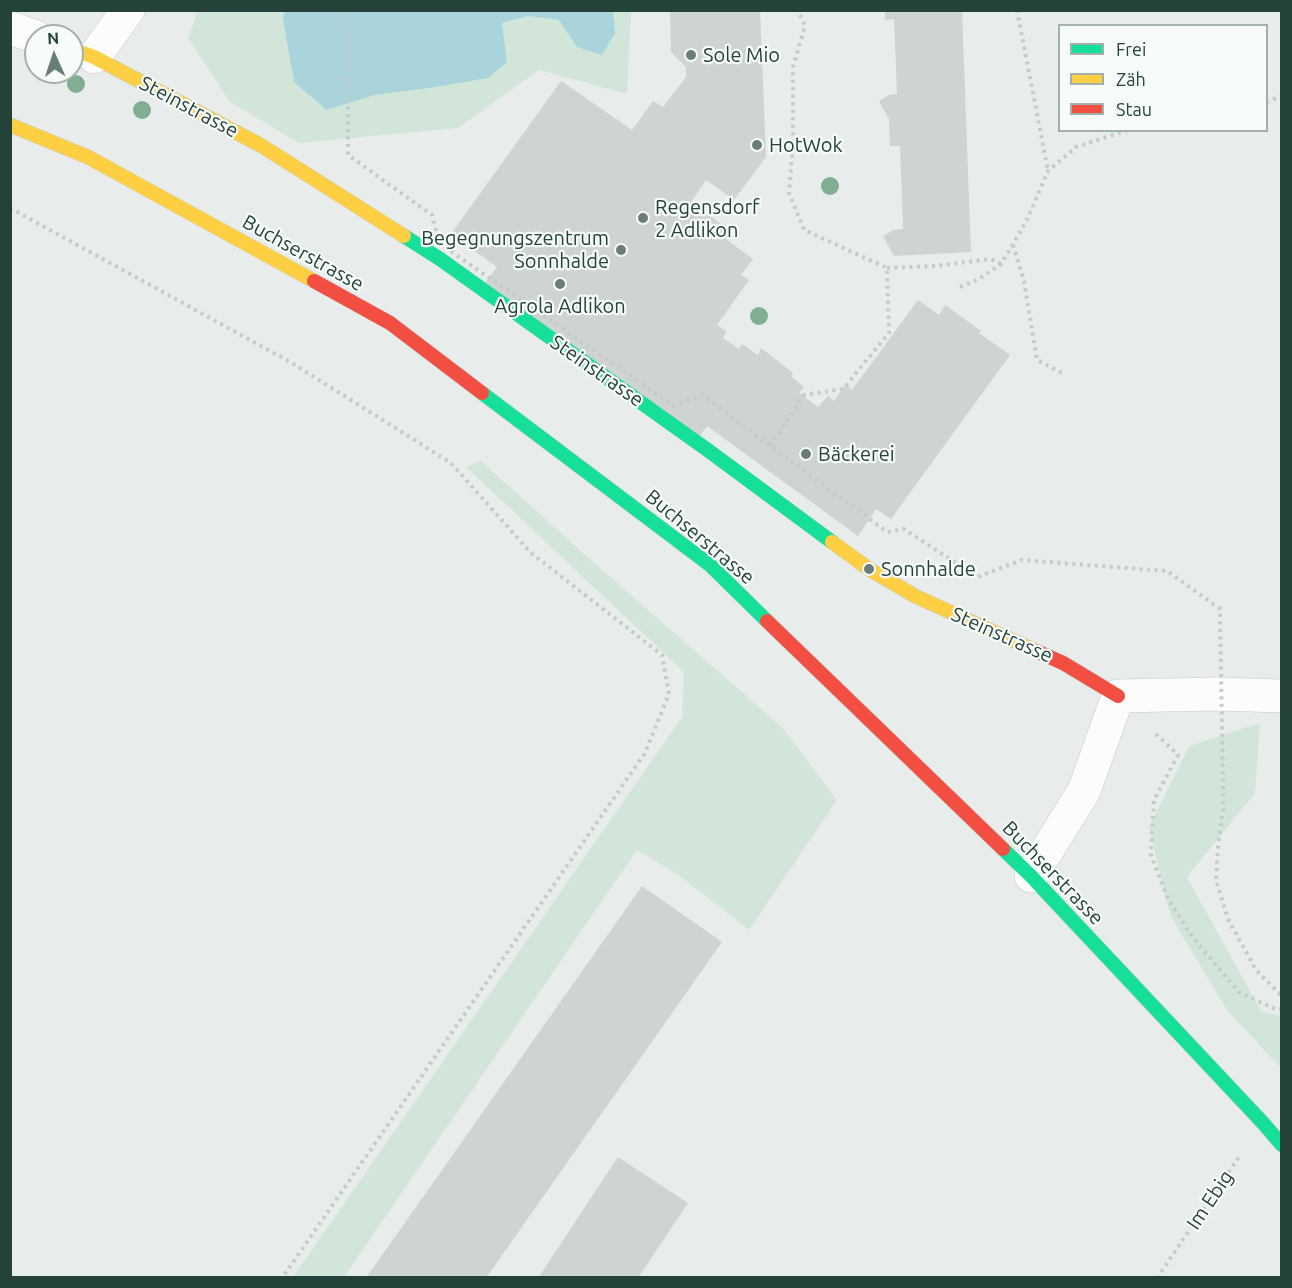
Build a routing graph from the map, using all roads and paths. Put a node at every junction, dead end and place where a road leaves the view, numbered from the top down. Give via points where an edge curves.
1 (128, 10) edge
2 (330, 10) edge
3 (798, 10) edge
4 (1017, 10) edge
5 (84, 52) edge
6 (84, 54) edge
7 (10, 125) edge
8 (1122, 132) edge
9 (1048, 171) junction
10 (10, 208) edge
11 (1013, 244) junction
12 (1001, 264) junction
13 (888, 268) junction
14 (960, 287) dead end
15 (1064, 374) dead end
16 (770, 446) junction
17 (1118, 696) junction
18 (1281, 696) edge
19 (1031, 876) junction
20 (1281, 996) edge
21 (1281, 1008) edge
22 (1263, 1123) junction
23 (1281, 1146) edge
24 (282, 1278) edge
25 (1157, 1278) edge

1 - 5 street
2 - 16 path, bridge via 347,23 348,155 432,215 439,243 674,406 702,395
3 - 13 path via 805,26 793,67 794,146 789,193 804,230
4 - 9 path
6 - 17 main road, Steinstrasse via 262,146 440,259 869,569 915,596 1063,663
7 - 19 main road, Buchserstrasse via 88,157 390,323 710,565
8 - 9 path via 1076,147
9 - 11 path
10 - 24 path via 292,363 451,463 530,552 662,655 669,694 645,753
11 - 12 path
11 - 15 path via 1024,281 1037,360
12 - 13 path via 991,259 935,267
12 - 14 path
13 - 16 path via 889,333 843,390 804,395
16 - 20 path, bridge via 887,532 904,529 977,577 1022,560 1167,571 1220,609 1223,810 1216,880 1228,918 1256,970
17 - 18 street
17 - 19 street via 1084,791
17 - 21 path via 1178,755 1154,800 1151,855 1168,899 1193,938 1239,992 1275,1009
19 - 22 main road, Buchserstrasse
22 - 23 main road, Buchserstrasse
22 - 25 path, Im Ebig

